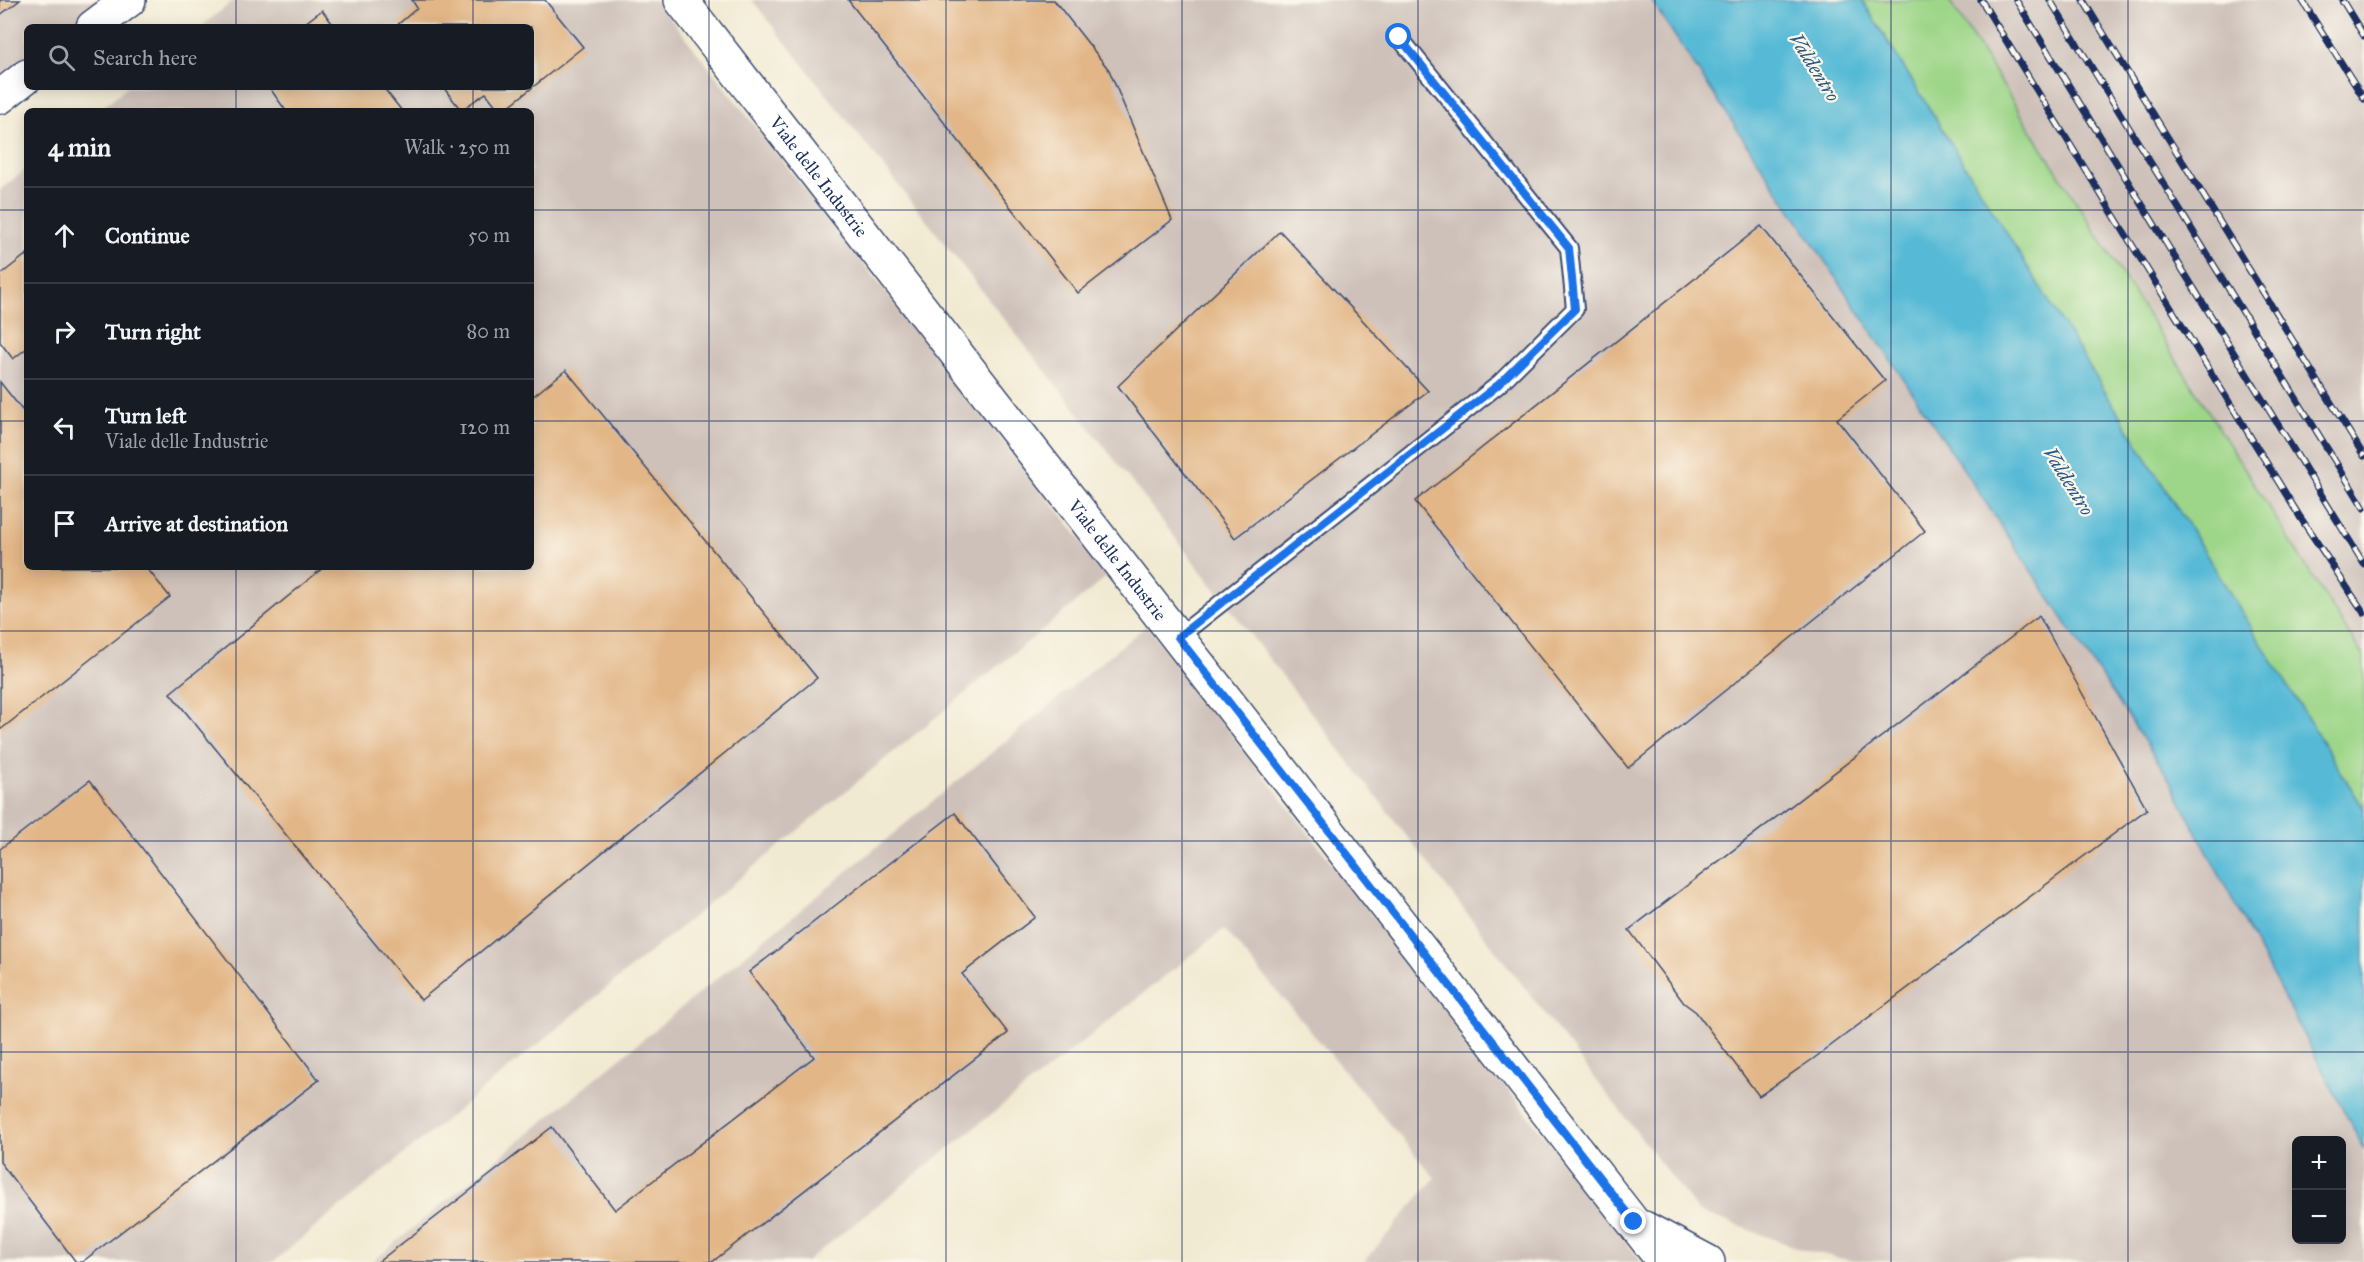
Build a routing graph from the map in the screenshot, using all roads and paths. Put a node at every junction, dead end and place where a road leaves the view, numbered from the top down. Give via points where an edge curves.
1 (129, 0) edge
2 (681, 0) edge
3 (97, 24) edge
4 (1399, 37) dead end
5 (24, 78) edge
6 (0, 97) edge
7 (1178, 637) junction
8 (1634, 1222) junction
9 (1664, 1262) edge
10 (1708, 1262) edge

1 - 3 main road
2 - 7 main road, Viale delle Industrie
4 - 7 lane via 1569,248 1575,309 1498,385
5 - 6 main road
7 - 8 main road, Viale delle Industrie
8 - 9 main road, Viale delle Industrie
8 - 10 main road

